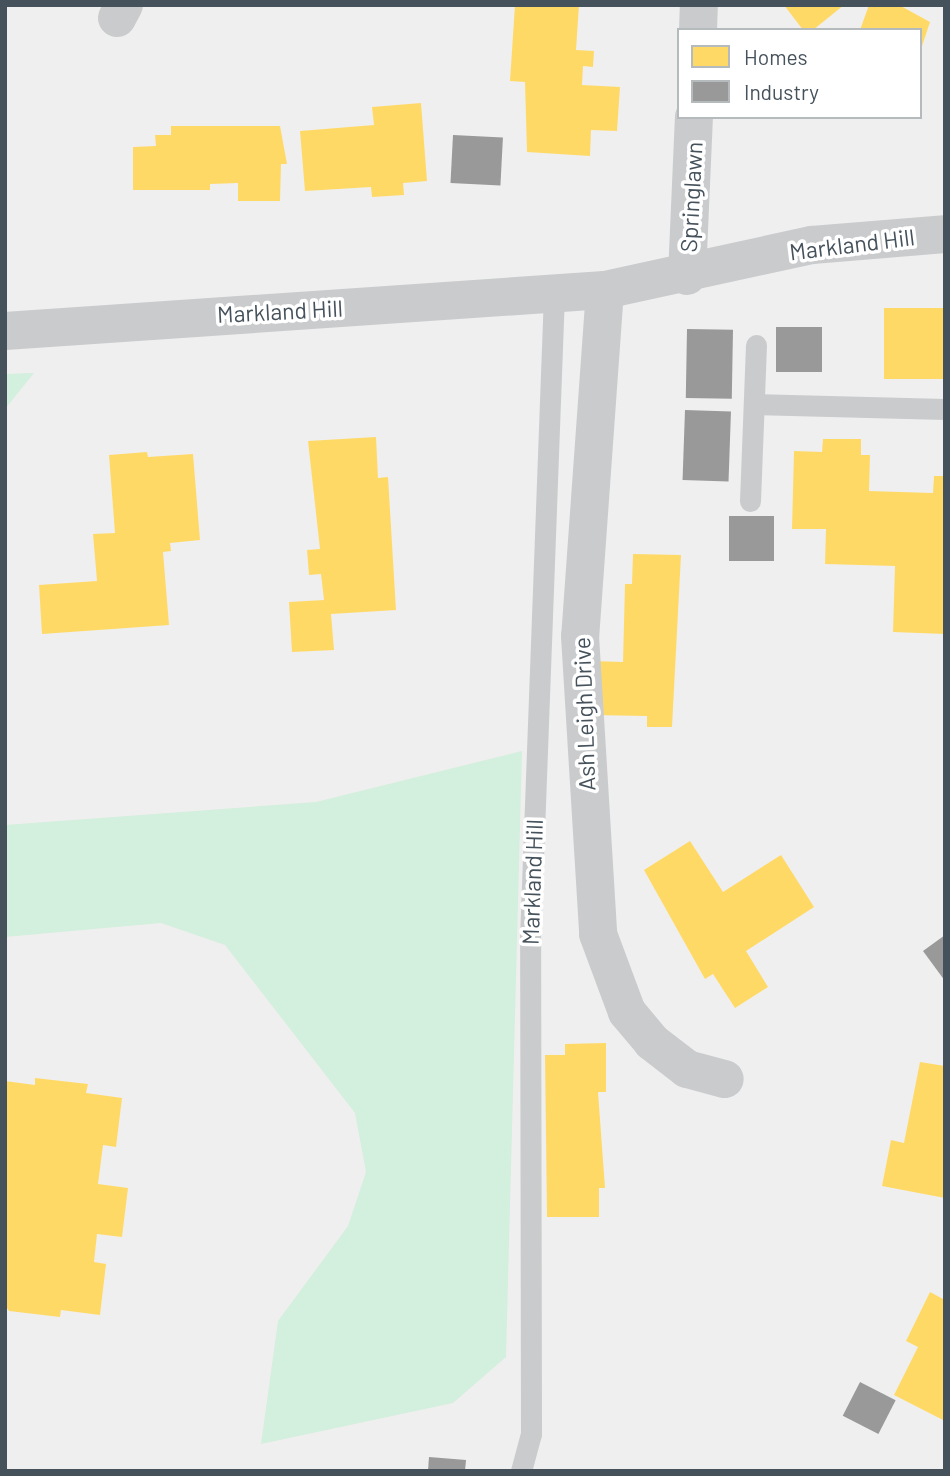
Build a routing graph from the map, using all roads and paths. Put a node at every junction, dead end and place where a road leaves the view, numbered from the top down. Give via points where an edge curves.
1 (699, 5) edge
2 (698, 28) edge
3 (694, 119) edge
4 (945, 234) edge
5 (687, 276) junction
6 (605, 290) junction
7 (554, 293) junction
8 (5, 331) edge
9 (756, 345) dead end
10 (754, 404) junction
11 (945, 409) edge
12 (750, 501) dead end
13 (725, 1079) dead end
14 (521, 1471) edge

1 - 2 street
3 - 5 street, Springlawn
4 - 5 street, Markland Hill via 812,245
5 - 6 street, Markland Hill
6 - 7 street, Markland Hill
6 - 13 street, Ash Leigh Drive via 580,636 598,934 626,1012 652,1042 687,1069
7 - 8 street, Markland Hill
7 - 14 lane, Markland Hill via 530,939 531,1434
9 - 10 lane
10 - 11 lane
10 - 12 lane

